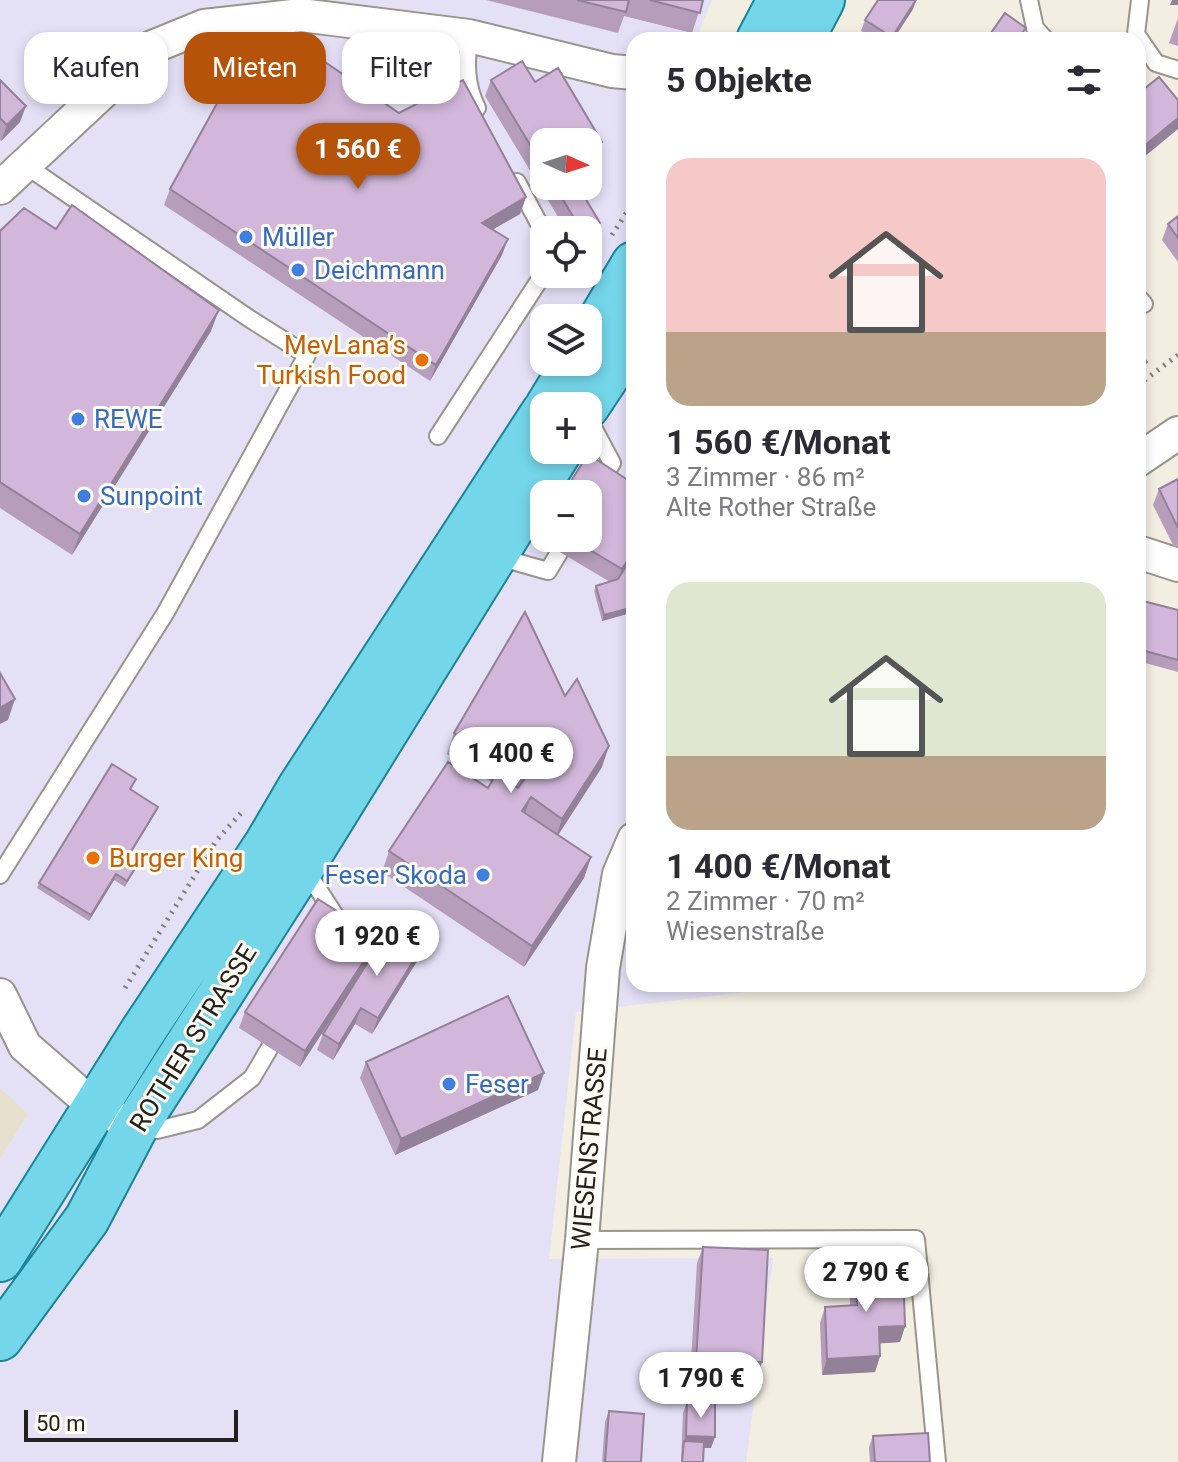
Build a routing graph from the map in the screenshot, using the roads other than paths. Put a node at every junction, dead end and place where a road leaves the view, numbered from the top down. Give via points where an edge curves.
1 (780, 0) edge
2 (822, 0) edge
3 (1029, 0) edge
4 (1140, 0) edge
5 (763, 32) edge
6 (805, 32) edge
7 (1039, 32) edge
8 (1130, 32) edge
9 (469, 36) junction
10 (1146, 53) edge
11 (1178, 70) edge
12 (626, 76) edge
13 (482, 117) edge
14 (25, 165) junction
15 (510, 169) edge
16 (0, 188) edge
17 (535, 216) edge
18 (626, 277) edge
19 (534, 288) edge
20 (602, 318) edge
21 (626, 343) edge
22 (576, 392) edge
23 (1178, 433) edge
24 (438, 436) dead end
25 (602, 449) edge
26 (530, 455) edge
27 (1146, 455) edge
28 (551, 464) edge
29 (602, 480) edge
30 (560, 552) edge
31 (1146, 555) edge
32 (494, 556) junction
33 (1178, 565) edge
34 (285, 855) junction
35 (626, 873) edge
36 (0, 875) edge
37 (335, 937) edge
38 (0, 995) edge
39 (290, 1014) edge
40 (95, 1107) junction
41 (146, 1128) junction
42 (582, 1240) junction
43 (0, 1259) edge
44 (0, 1338) edge
45 (559, 1462) edge
46 (937, 1462) edge

1 - 5 main road
2 - 6 main road
3 - 7 lane
4 - 8 lane
9 - 12 street
9 - 13 lane via 468,91
9 - 14 street via 301,15 204,26 150,48
10 - 11 lane
14 - 16 street
14 - 36 lane via 307,355 166,612
15 - 17 lane
18 - 20 main road
19 - 24 lane
21 - 22 main road, ROTHER STRASSE
23 - 27 street
25 - 29 lane via 612,463
26 - 34 main road, ROTHER STRASSE via 301,786
28 - 32 main road, ROTHER STRASSE
30 - 32 lane via 548,571
31 - 33 street
32 - 34 main road, ROTHER STRASSE
34 - 37 lane via 343,924
34 - 40 main road, ROTHER STRASSE
34 - 41 main road, ROTHER STRASSE
35 - 42 street, WIESENSTRASSE via 603,968
38 - 40 street via 25,1046
39 - 41 lane via 252,1078 198,1120
40 - 41 street
40 - 43 main road, ROTHER STRASSE
41 - 44 main road, ROTHER STRASSE
42 - 45 street, WIESENSTRASSE
42 - 46 lane via 916,1239

